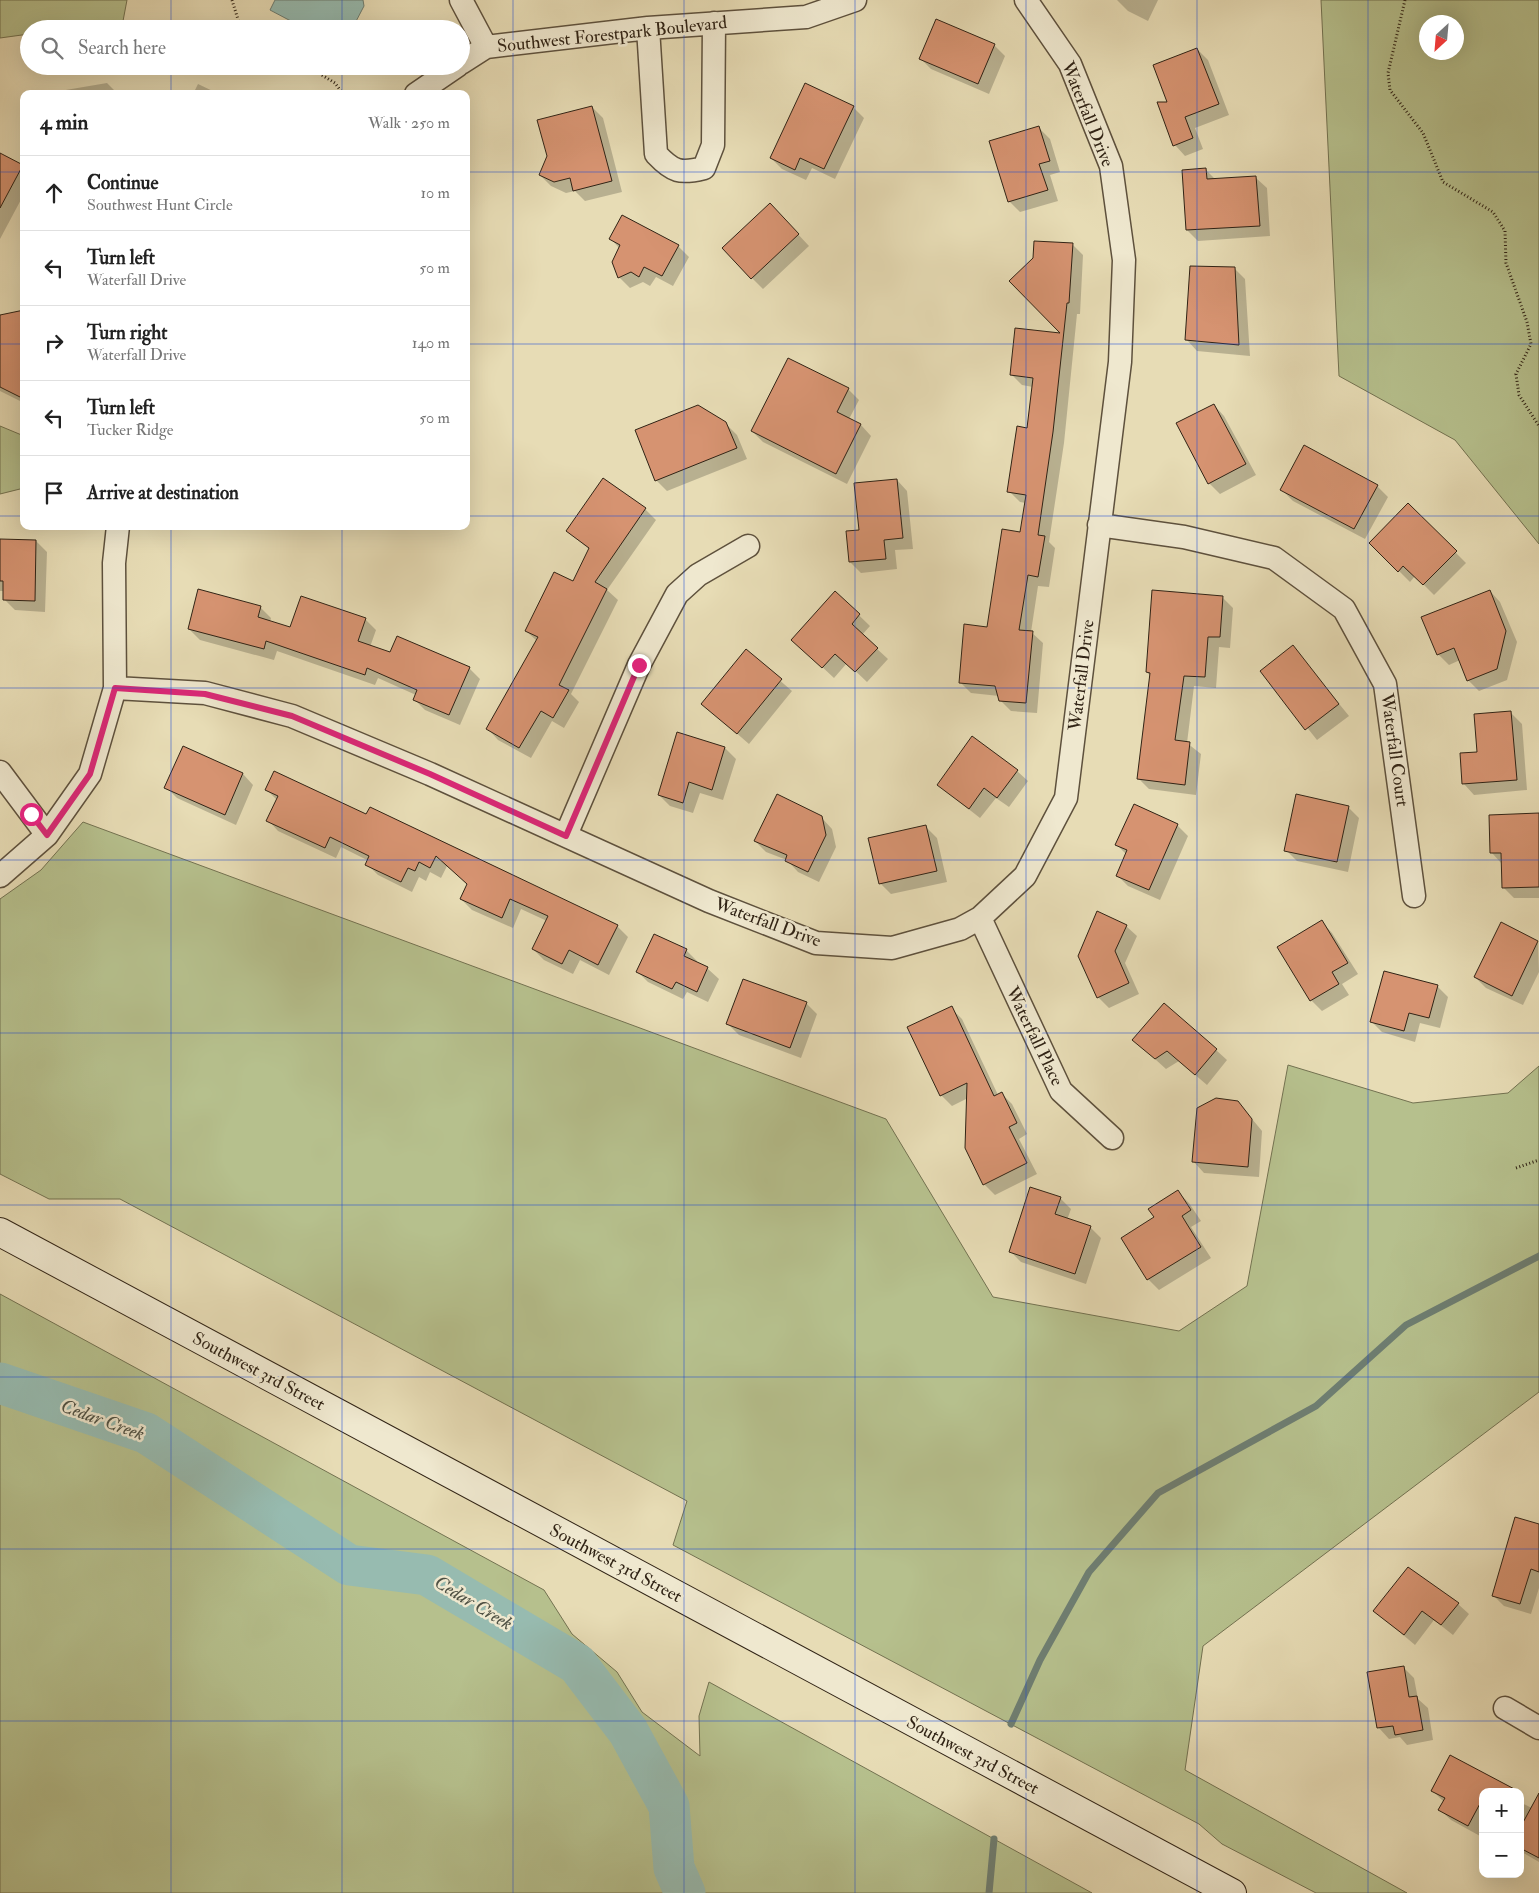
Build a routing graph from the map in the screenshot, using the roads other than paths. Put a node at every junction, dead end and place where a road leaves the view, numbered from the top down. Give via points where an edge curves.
1 (461, 0) edge
2 (855, 0) edge
3 (1026, 0) edge
4 (714, 23) junction
5 (648, 28) junction
6 (486, 47) junction
7 (470, 57) edge
8 (444, 75) edge
9 (422, 90) edge
10 (1099, 525) junction
11 (118, 530) edge
12 (748, 546) dead end
13 (115, 688) junction
14 (0, 772) edge
15 (47, 835) junction
16 (566, 836) junction
17 (0, 876) edge
18 (1414, 896) dead end
19 (980, 918) junction
20 (1112, 1138) dead end
21 (0, 1232) edge
22 (1505, 1708) dead end
23 (1539, 1728) edge
24 (1232, 1893) edge

1 - 6 street
2 - 4 street, Southwest Forestpark Boulevard via 806,17
3 - 10 street, Waterfall Drive via 1070,64 1111,166 1124,260 1120,362
4 - 5 street, Southwest Forestpark Boulevard
4 - 5 street via 713,145 704,168 687,172 670,169 656,154
5 - 6 street, Southwest Forestpark Boulevard
6 - 7 street, Southwest Forestpark Boulevard
8 - 9 street
10 - 18 street, Waterfall Court via 1184,537 1274,558 1344,609 1386,684
10 - 19 street, Waterfall Drive via 1066,798 1024,876
11 - 13 street via 114,562
12 - 16 street via 698,575 677,594 639,665
13 - 15 street via 90,774
13 - 16 street, Waterfall Drive via 205,694 292,716
14 - 15 street
15 - 17 street
16 - 19 street, Waterfall Drive via 709,901 816,943 892,948 960,929
19 - 20 street, Waterfall Place via 1061,1091
21 - 24 main road, Southwest 3rd Street
22 - 23 street

